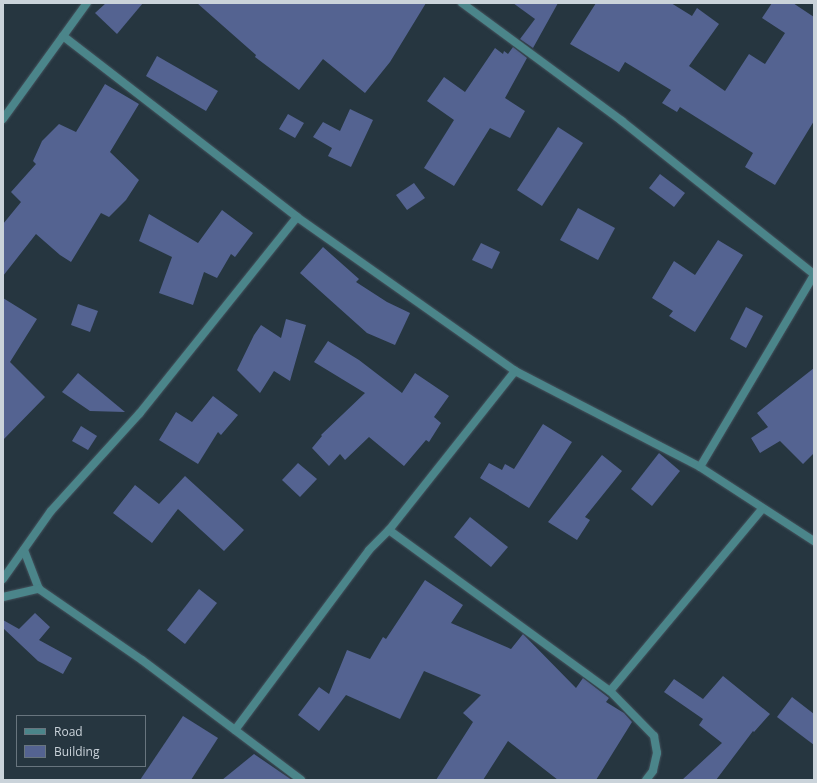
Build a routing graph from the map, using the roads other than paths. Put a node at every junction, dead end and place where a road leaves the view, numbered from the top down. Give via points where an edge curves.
1 (87, 3) edge
2 (462, 3) edge
3 (63, 36) junction
4 (3, 119) edge
5 (297, 217) junction
6 (814, 274) edge
7 (515, 371) junction
8 (700, 467) junction
9 (762, 509) junction
10 (389, 530) junction
11 (814, 541) edge
12 (24, 550) junction
13 (3, 579) edge
14 (40, 589) junction
15 (3, 598) edge
16 (610, 691) junction
17 (235, 730) junction
18 (301, 780) edge
19 (646, 780) edge

1 - 3 street
2 - 6 street via 622,120
3 - 4 street
3 - 5 street
5 - 7 street
5 - 12 street via 140,413 51,511
6 - 8 street
7 - 8 street
7 - 10 street
8 - 9 street
9 - 11 street
9 - 16 street
10 - 16 street
10 - 17 street via 369,550
12 - 13 street
12 - 14 street
14 - 15 street
14 - 17 street via 142,660
16 - 19 street via 654,736 657,753 653,771
17 - 18 street

